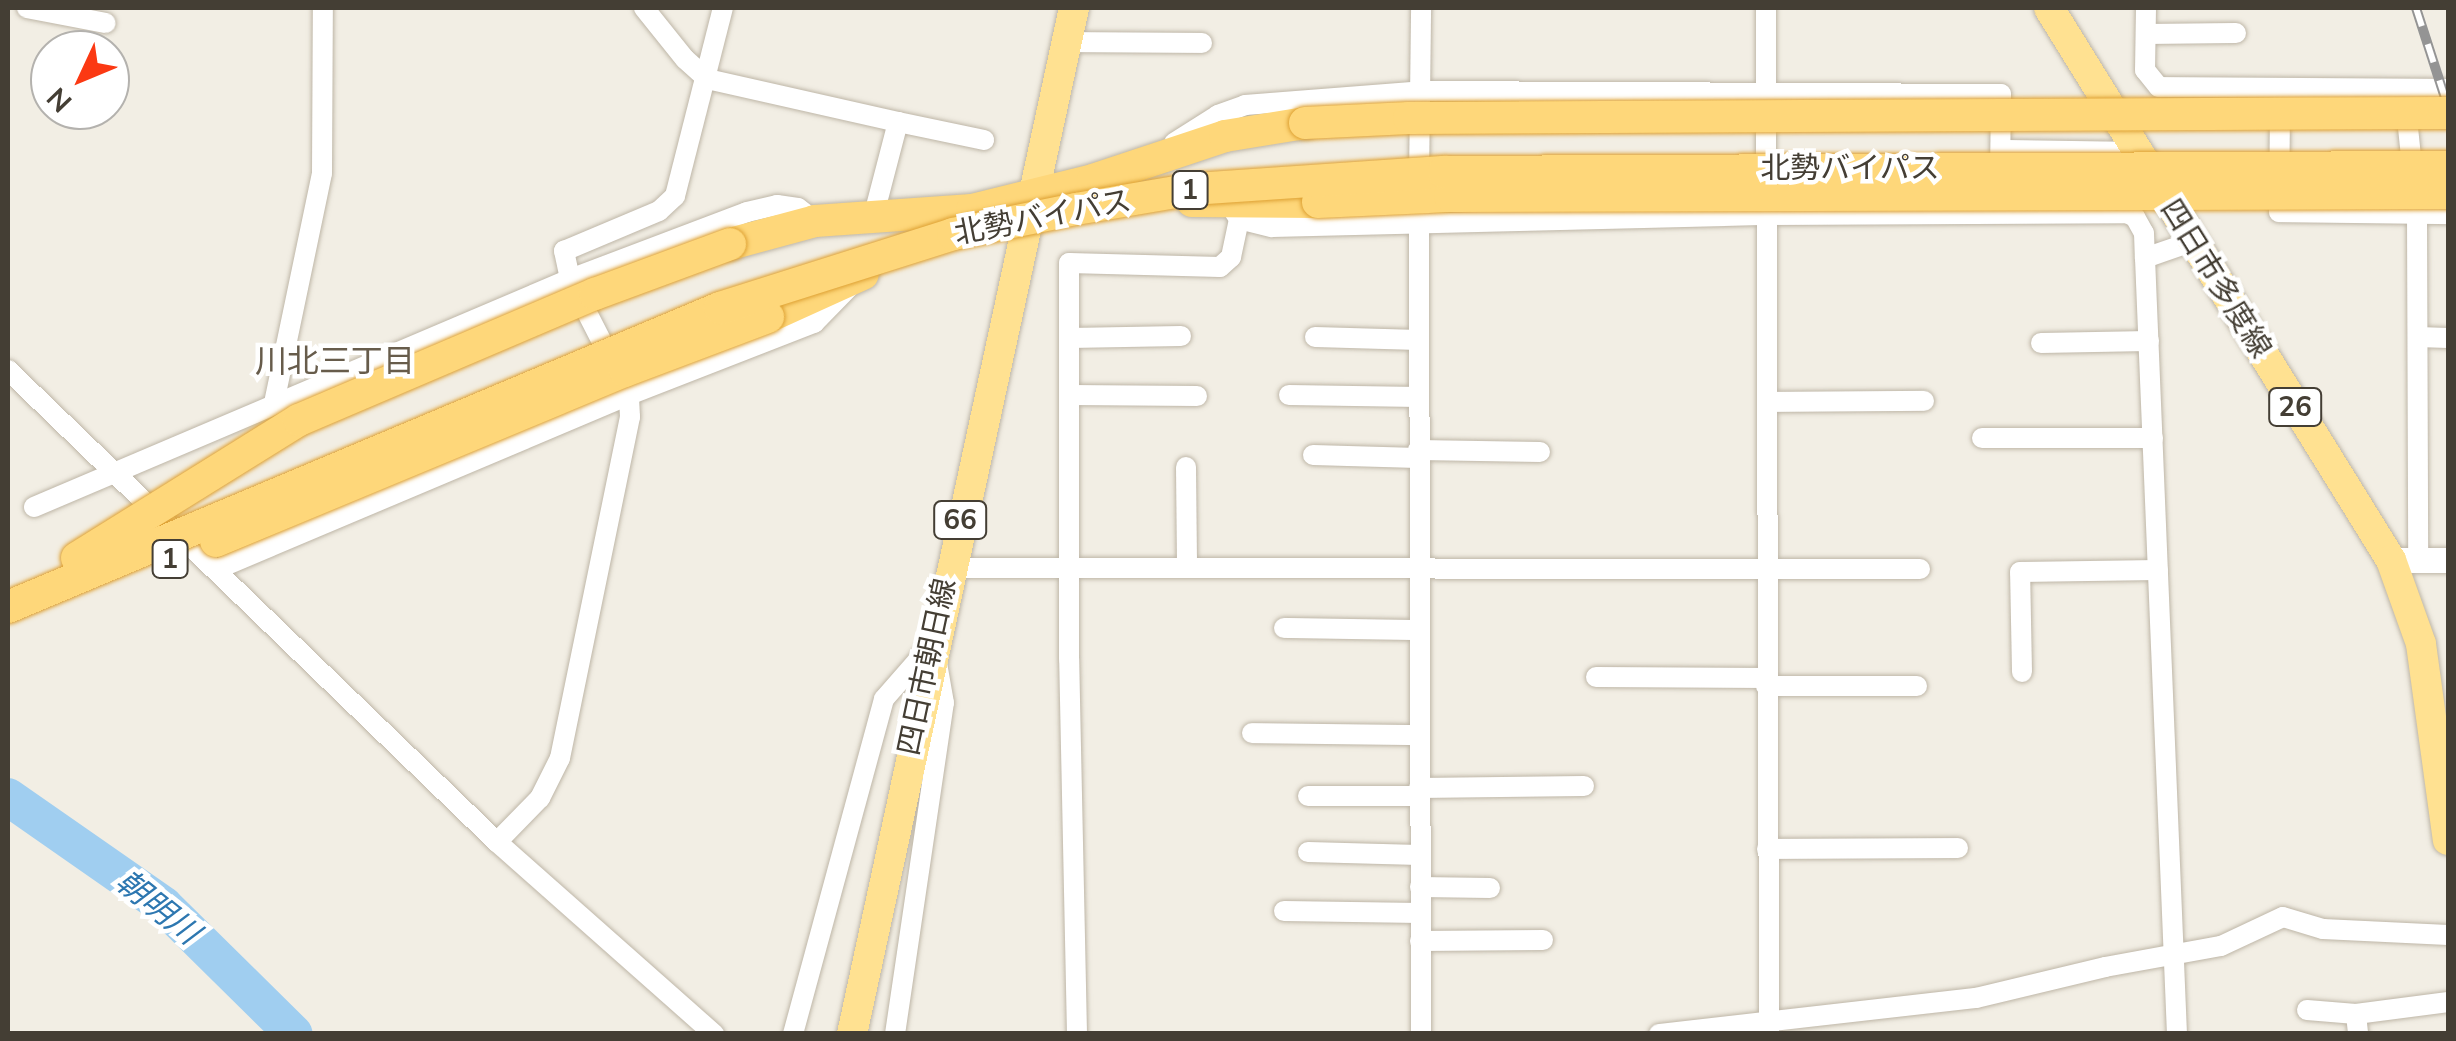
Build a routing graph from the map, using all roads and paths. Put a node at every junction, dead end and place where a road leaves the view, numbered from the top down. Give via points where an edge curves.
1 (27, 8) edge
2 (324, 8) edge
3 (644, 8) edge
4 (723, 8) edge
5 (1074, 8) edge
6 (1420, 8) edge
7 (1766, 8) edge
8 (2049, 8) edge
9 (2146, 8) edge
10 (106, 24) dead end
11 (2146, 34) junction
12 (2236, 34) dead end
13 (1066, 42) junction
14 (1202, 43) dead end
15 (707, 79) junction
16 (2280, 88) junction
17 (2448, 88) edge
18 (2404, 89) junction
19 (1420, 91) junction
20 (1768, 94) junction
21 (2448, 113) edge
22 (898, 122) junction
23 (969, 141) dead end
24 (2001, 150) junction
25 (2137, 152) junction
26 (2278, 154) junction
27 (1145, 162) junction
28 (2448, 167) edge
29 (2448, 193) edge
30 (1234, 211) junction
31 (1027, 212) junction
32 (1999, 214) junction
33 (2417, 214) junction
34 (2448, 214) edge
35 (1770, 215) junction
36 (873, 218) junction
37 (815, 220) junction
38 (1419, 222) junction
39 (2191, 242) junction
40 (2145, 258) junction
41 (858, 276) junction
42 (570, 279) junction
43 (1181, 336) dead end
44 (1316, 337) dead end
45 (1070, 338) junction
46 (2418, 338) junction
47 (2448, 338) edge
48 (1420, 340) junction
49 (2149, 341) junction
50 (2041, 343) dead end
51 (8, 370) edge
52 (630, 395) junction
53 (1070, 395) junction
54 (1289, 395) dead end
55 (1198, 396) dead end
56 (1419, 397) junction
57 (1924, 401) dead end
58 (1769, 402) junction
59 (274, 403) junction
60 (1982, 438) dead end
61 (2153, 438) junction
62 (1540, 452) dead end
63 (1418, 454) junction
64 (1313, 455) dead end
65 (1186, 467) dead end
66 (116, 471) junction
67 (34, 507) dead end
68 (2404, 560) junction
69 (2448, 560) edge
70 (1071, 567) junction
71 (1187, 567) junction
72 (1417, 567) junction
73 (949, 568) junction
74 (1766, 568) junction
75 (1920, 569) dead end
76 (217, 570) junction
77 (2158, 570) junction
78 (8, 596) edge
79 (8, 607) edge
80 (8, 624) edge
81 (1284, 628) dead end
82 (1418, 630) junction
83 (933, 644) junction
84 (2022, 672) dead end
85 (1596, 677) dead end
86 (1766, 682) junction
87 (1917, 686) dead end
88 (1252, 734) dead end
89 (1418, 735) junction
90 (2444, 781) edge
91 (1584, 786) dead end
92 (1419, 792) junction
93 (1308, 796) dead end
94 (2448, 840) edge
95 (497, 842) junction
96 (1958, 848) dead end
97 (1767, 849) junction
98 (1308, 852) dead end
99 (1420, 855) junction
100 (1420, 887) junction
101 (1490, 888) dead end
102 (1284, 911) dead end
103 (1420, 912) junction
104 (2448, 934) edge
105 (1543, 940) dead end
106 (1420, 941) junction
107 (2174, 954) junction
108 (2448, 1002) edge
109 (2307, 1010) dead end
110 (2357, 1024) edge
111 (1770, 1027) edge
112 (714, 1034) edge
113 (793, 1034) edge
114 (852, 1034) edge
115 (895, 1034) edge
116 (1076, 1034) edge
117 (1421, 1034) edge
118 (1659, 1034) edge
119 (2178, 1034) edge

1 - 10 street
2 - 59 street via 322,173
3 - 15 street
4 - 15 street
5 - 13 main road, 四日市朝日線 / 66
6 - 19 street
7 - 20 street
8 - 25 main road, 四日市多度線 / 26
9 - 11 street
11 - 12 street
11 - 16 street via 2146,70 2160,87
13 - 14 street
13 - 31 main road, 四日市朝日線 / 66
15 - 22 street
15 - 42 street via 675,196 659,211 564,251
16 - 18 street
16 - 26 street
17 - 18 street
18 - 33 street
19 - 20 street
19 - 27 street via 1245,106
19 - 38 street
20 - 24 street via 2001,94
20 - 35 street
21 - 27 highway, 1, bridge via 1408,118 1305,123 1225,136
22 - 23 street
22 - 36 street
24 - 25 street
24 - 32 street
25 - 26 street
25 - 39 main road, 四日市多度線 / 26
26 - 33 street via 2279,212
27 - 31 highway, 1
28 - 79 highway, 北勢バイパス / 1, bridge via 1444,172 1193,189 1076,209 953,234 720,308
29 - 30 highway, 1, bridge via 1450,196
30 - 31 highway, 1 via 1136,204
30 - 38 street via 1272,227
30 - 45 street via 1231,257 1220,268 1070,263
31 - 36 highway, 1
31 - 41 highway, 1
31 - 73 main road, 四日市朝日線 / 66
32 - 35 street
32 - 40 street via 2127,213 2141,224
33 - 34 street
33 - 46 street
35 - 38 street
35 - 58 street
36 - 37 highway, 1
37 - 42 street via 777,205 747,212
37 - 78 highway, 1, bridge via 595,294 299,420
38 - 48 street
39 - 40 street
39 - 68 main road, 四日市多度線 / 26
40 - 49 street
41 - 52 street via 814,324
41 - 80 highway, 1, bridge
42 - 52 street
42 - 59 street
43 - 45 street
44 - 48 street
45 - 53 street
46 - 47 street
46 - 68 street
48 - 56 street
49 - 50 street
49 - 61 street
51 - 66 street
52 - 76 street
52 - 95 street via 560,758 540,798
53 - 55 street
53 - 70 street
54 - 56 street
56 - 63 street
57 - 58 street
58 - 74 street
59 - 66 street
60 - 61 street
61 - 77 street
62 - 63 street
63 - 64 street
63 - 72 street
65 - 71 street
66 - 67 street
66 - 76 street
68 - 69 street
68 - 90 main road, 四日市多度線 / 26
70 - 71 street
70 - 73 street
70 - 116 street
71 - 72 street
72 - 74 street
72 - 82 street
73 - 83 main road, 四日市朝日線 / 66
74 - 75 street
74 - 86 street
76 - 95 street
77 - 84 street via 2020,572
77 - 107 street
81 - 82 street
82 - 89 street
83 - 113 street via 884,699
83 - 114 main road, 四日市朝日線 / 66
83 - 115 street via 944,703
85 - 86 street
86 - 87 street
86 - 97 street
88 - 89 street
89 - 92 street
90 - 94 main road, 四日市多度線 / 26
91 - 92 street
92 - 93 street
92 - 99 street
95 - 112 street
96 - 97 street
97 - 111 street
98 - 99 street
99 - 100 street
100 - 101 street
100 - 103 street
102 - 103 street
103 - 106 street
104 - 107 street via 2323,929 2284,917 2221,946
105 - 106 street
106 - 117 street
107 - 111 street via 1976,998
107 - 119 street
108 - 110 street
109 - 110 street
111 - 118 street

